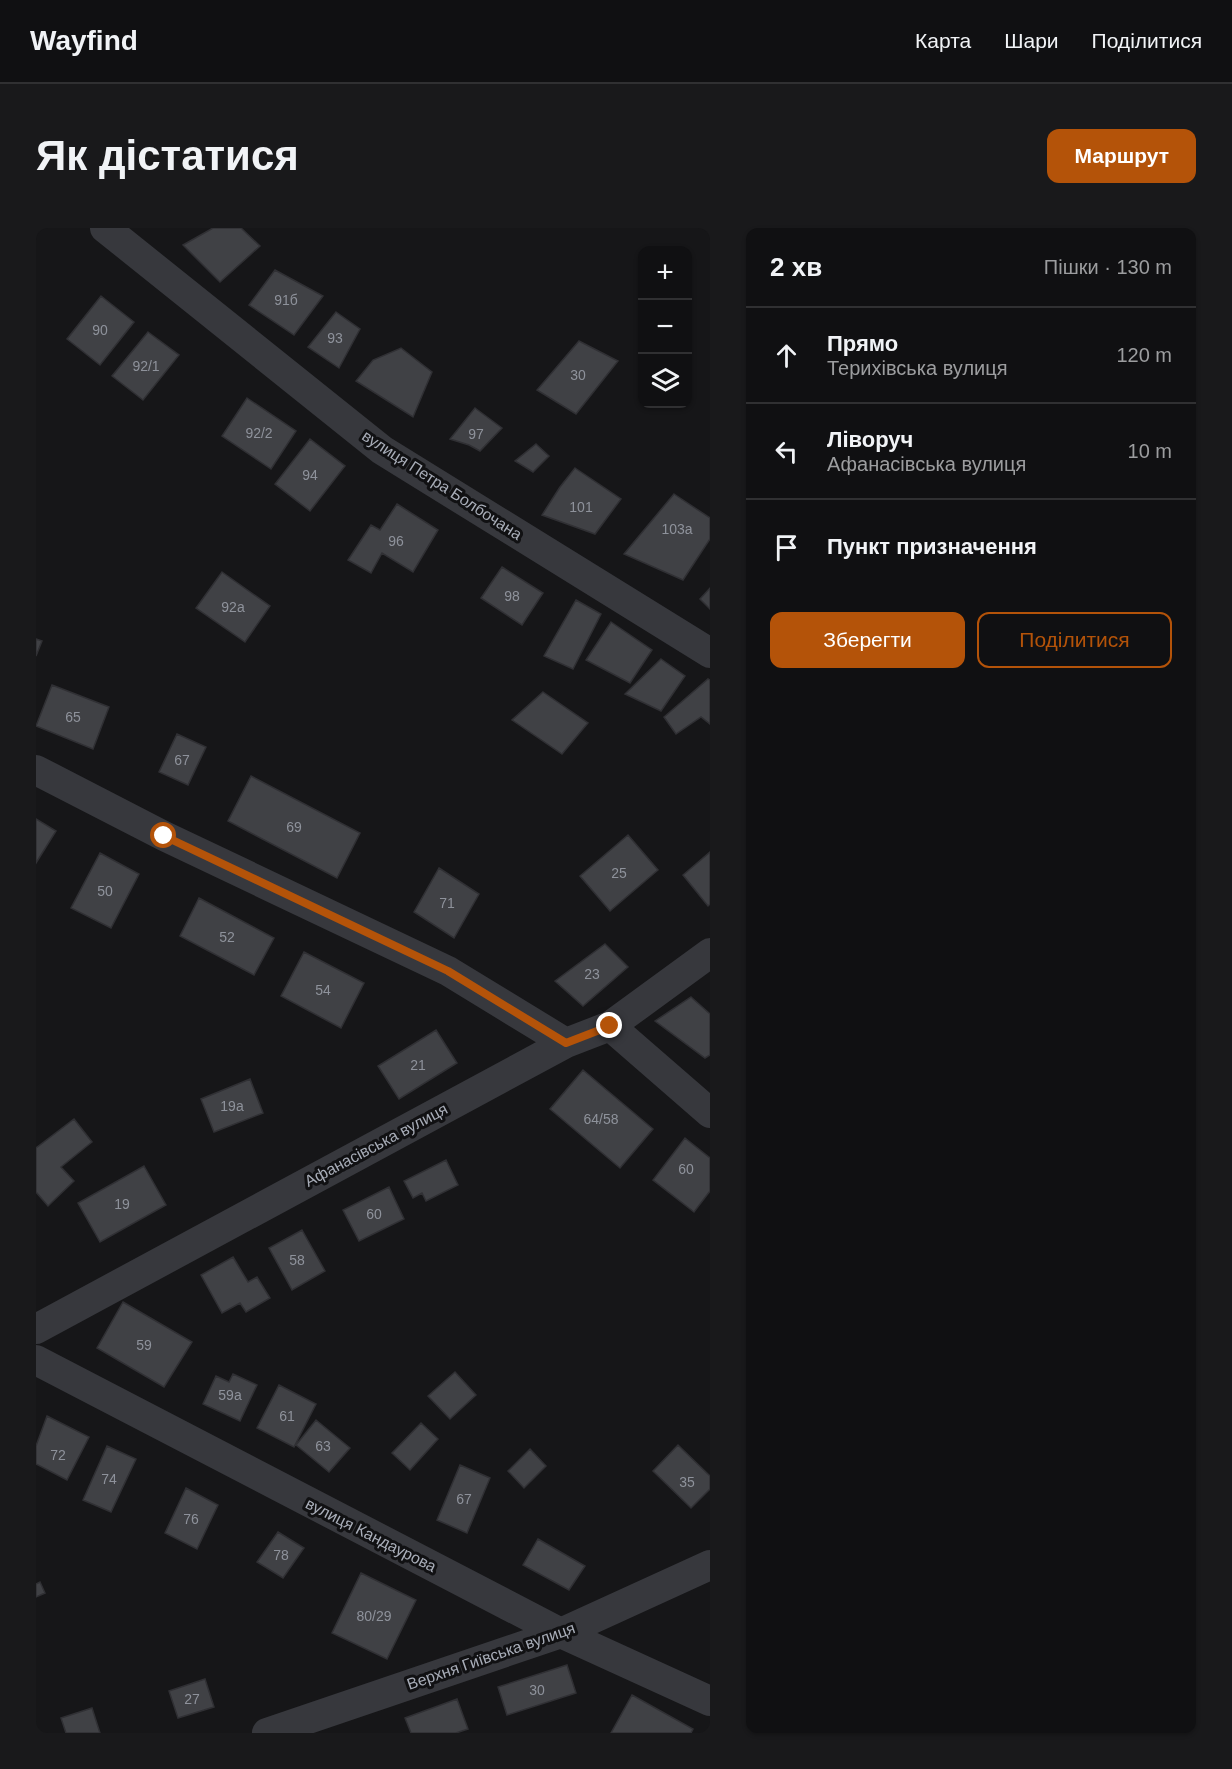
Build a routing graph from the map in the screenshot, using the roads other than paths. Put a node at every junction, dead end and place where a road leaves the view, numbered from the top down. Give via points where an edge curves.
1 (105, 228) edge
2 (710, 653) edge
3 (36, 770) edge
4 (710, 953) edge
5 (610, 1026) junction
6 (566, 1043) junction
7 (710, 1113) edge
8 (36, 1329) edge
9 (36, 1360) edge
10 (710, 1565) edge
11 (561, 1633) junction
12 (710, 1701) edge
13 (267, 1733) edge

1 - 2 street, вулиця Петра Болбочана via 382,450
3 - 6 street via 164,836 448,971
4 - 5 street, Афанасівська вулиця
5 - 6 street, Афанасівська вулиця
5 - 7 street
6 - 8 street, Афанасівська вулиця
9 - 11 street, вулиця Кандаурова
10 - 11 street, Верхня Гиївська вулиця
11 - 12 street, вулиця Кандаурова
11 - 13 street, Верхня Гиївська вулиця

